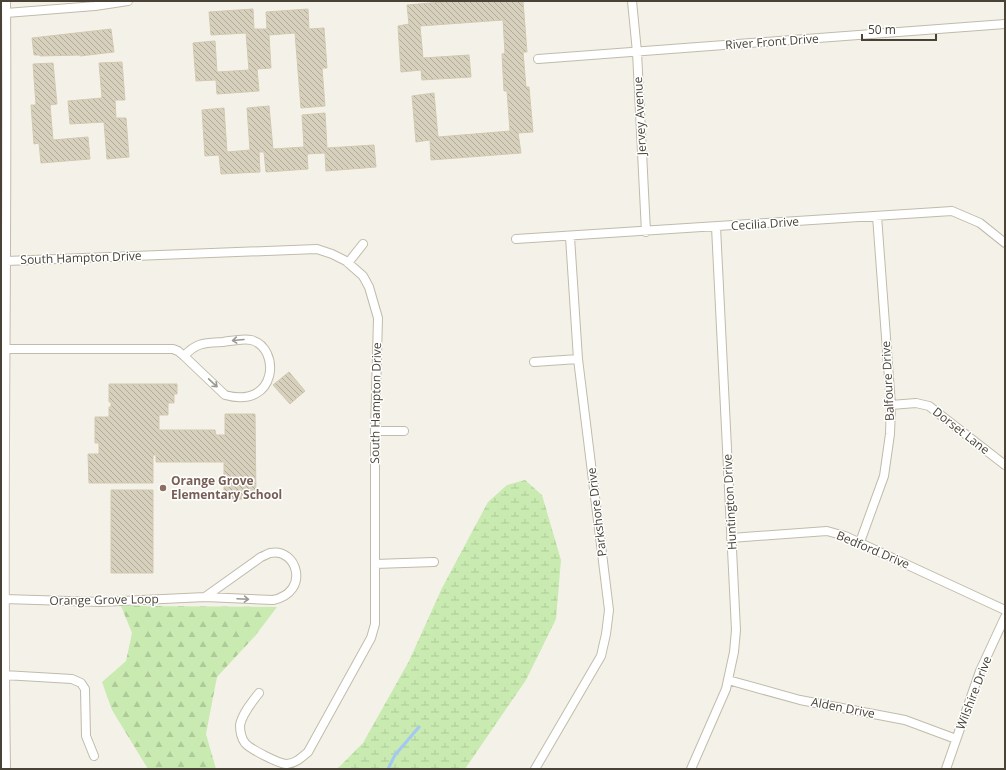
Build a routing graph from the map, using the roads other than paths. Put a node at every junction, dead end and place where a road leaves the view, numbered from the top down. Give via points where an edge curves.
1 (6, 1) edge
2 (128, 1) edge
3 (632, 1) edge
4 (6, 14) junction
5 (1005, 24) edge
6 (637, 52) junction
7 (538, 59) dead end
8 (877, 216) junction
9 (716, 227) junction
10 (646, 232) junction
11 (570, 237) junction
12 (516, 240) dead end
13 (1005, 243) edge
14 (363, 244) dead end
15 (6, 261) junction
16 (348, 263) junction
17 (3, 314) edge
18 (6, 349) junction
19 (184, 356) junction
20 (578, 359) junction
21 (534, 362) dead end
22 (891, 405) junction
23 (375, 431) junction
24 (404, 431) dead end
25 (1005, 465) edge
26 (731, 538) junction
27 (860, 542) junction
28 (434, 562) dead end
29 (375, 564) junction
30 (204, 597) junction
31 (4, 599) junction
32 (1005, 610) edge
33 (1005, 617) edge
34 (4, 675) junction
35 (728, 680) junction
36 (259, 693) dead end
37 (956, 739) junction
38 (94, 756) dead end
39 (6, 769) edge
40 (535, 769) edge
41 (691, 769) edge
42 (946, 769) edge

1 - 4 street
2 - 4 street
3 - 6 street, Jervey Avenue
4 - 15 street
5 - 6 street, River Front Drive
6 - 7 street, River Front Drive
6 - 10 street, Jervey Avenue
8 - 9 street, Cecilia Drive
8 - 13 street, Cecilia Drive via 952,211 980,223
8 - 22 street, Balfoure Drive
9 - 10 street, Cecilia Drive
9 - 26 street, Huntington Drive
10 - 11 street, Cecilia Drive
11 - 12 street, Cecilia Drive
11 - 20 street, Parkshore Drive
14 - 16 street
15 - 16 street, South Hampton Drive via 317,249
15 - 17 street
16 - 23 street, South Hampton Drive via 363,276 378,318
17 - 18 street
18 - 19 street via 173,349
18 - 31 street
19 -> 19 street via 225,395 247,397 258,393 266,385 270,369 268,357 264,348 250,339 200,344
20 - 21 street
20 - 40 street, Parkshore Drive via 609,610 601,656
22 - 25 street, Dorset Lane via 916,403 930,406
22 - 27 street, Balfoure Drive via 884,476
23 - 24 street
23 - 29 street, South Hampton Drive
26 - 27 street, Bedford Drive via 827,532
26 - 35 street, Huntington Drive via 736,630
27 - 32 street, Bedford Drive
28 - 29 street
29 - 36 street, South Hampton Drive via 375,624 371,638 308,752 298,762 276,762 246,744 241,735 240,725 247,709
30 -> 30 street, Orange Grove Loop via 273,600 282,598 293,588 296,581 294,563 288,557 271,553 261,557
30 - 31 street, Orange Grove Loop via 101,602
31 - 34 street
33 - 37 street, Wilshire Drive via 980,671
34 - 38 street via 72,679 81,684 85,689 86,736
34 - 39 street
35 - 37 street, Alden Drive via 800,700 905,720
35 - 41 street, Huntington Drive
37 - 42 street, Wilshire Drive

